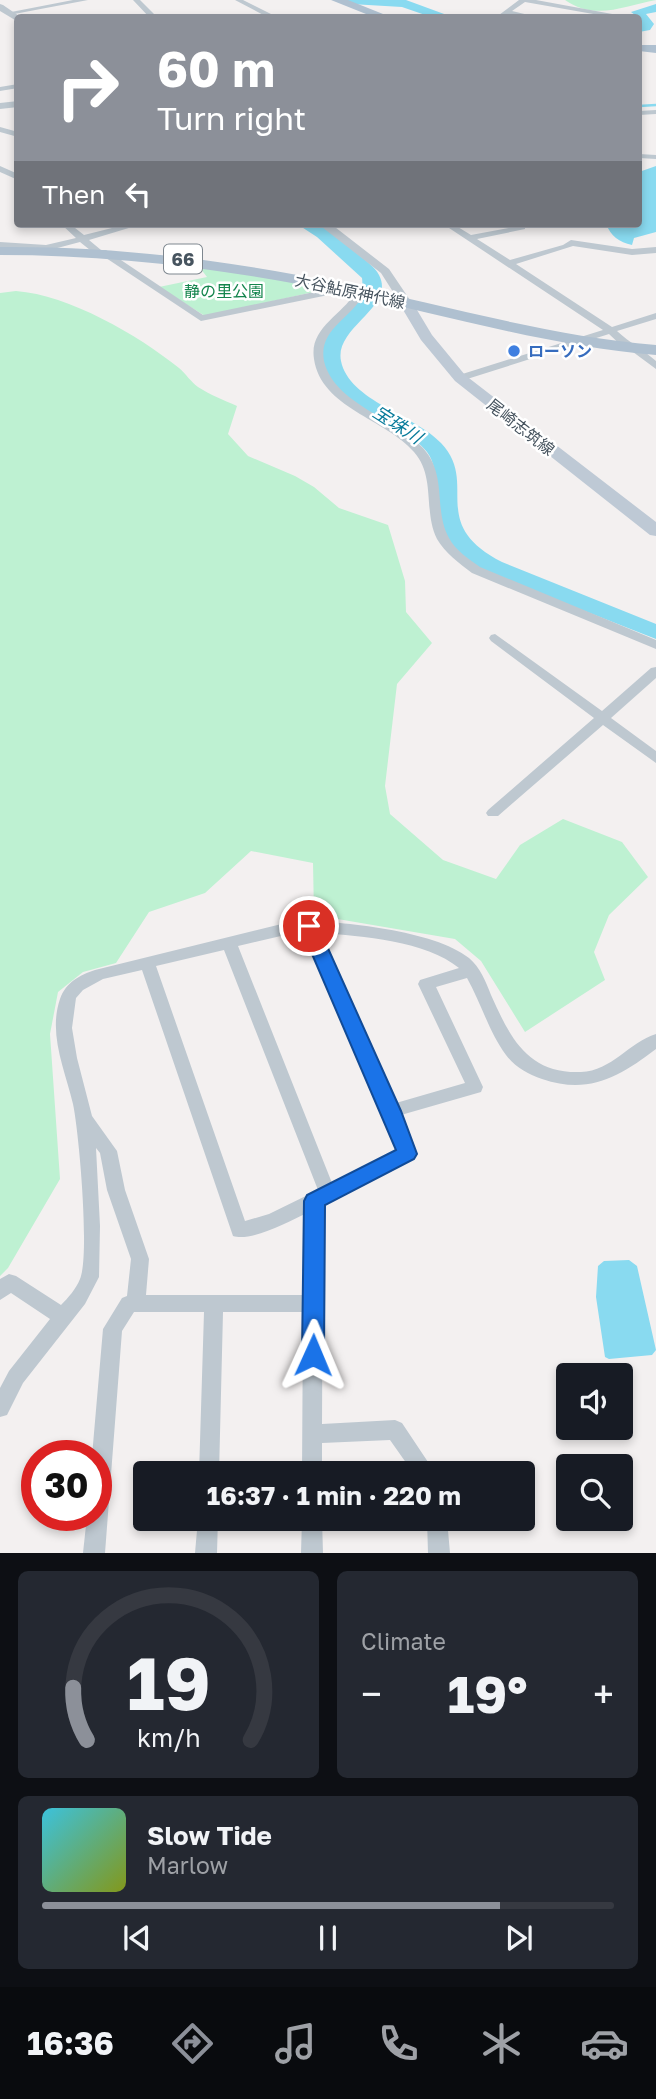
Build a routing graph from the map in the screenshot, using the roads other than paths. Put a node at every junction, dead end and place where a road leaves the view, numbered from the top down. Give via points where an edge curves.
1 (85, 0) edge
2 (136, 0) edge
3 (239, 0) edge
4 (337, 0) edge
5 (524, 0) edge
6 (0, 7) edge
7 (506, 12) junction
8 (18, 14) edge
9 (151, 14) edge
10 (268, 14) edge
11 (377, 14) edge
12 (503, 14) edge
13 (517, 14) edge
14 (587, 14) edge
15 (13, 15) edge
16 (69, 228) edge
17 (124, 228) edge
18 (329, 228) edge
19 (454, 228) edge
20 (517, 228) edge
21 (470, 238) junction
22 (82, 240) junction
23 (0, 245) edge
24 (45, 249) junction
25 (656, 250) edge
26 (0, 251) edge
27 (100, 252) junction
28 (509, 263) junction
29 (343, 289) junction
30 (361, 294) junction
31 (406, 303) junction
32 (656, 316) edge
33 (610, 330) junction
34 (573, 341) junction
35 (634, 349) junction
36 (656, 351) edge
37 (656, 366) edge
38 (460, 378) junction
39 (655, 529) edge
40 (495, 638) dead end
41 (656, 645) edge
42 (656, 671) edge
43 (601, 716) junction
44 (656, 758) edge
45 (493, 813) dead end
46 (309, 926) junction
47 (229, 943) junction
48 (147, 963) junction
49 (470, 971) junction
50 (656, 1040) edge
51 (391, 1111) junction
52 (85, 1119) junction
53 (321, 1197) junction
54 (0, 1292) edge
55 (136, 1303) junction
56 (313, 1303) junction
57 (214, 1304) junction
58 (63, 1317) junction
59 (0, 1408) edge
60 (312, 1434) junction
61 (209, 1461) edge
62 (312, 1461) edge
63 (417, 1461) edge
64 (207, 1531) edge
65 (312, 1531) edge
66 (438, 1531) edge
67 (94, 1553) edge
68 (206, 1553) edge
69 (312, 1553) edge
70 (439, 1553) edge

1 - 8 street
2 - 9 street
3 - 10 street
4 - 11 main road
5 - 7 street
5 - 14 street
6 - 15 street
7 - 12 street
7 - 13 street
16 - 22 street
17 - 22 street
18 - 31 street via 385,271
19 - 21 street
20 - 21 street
21 - 28 street
22 - 24 street
22 - 27 street
23 - 24 street
24 - 26 main road, 大谷鮎原神代線 / 66
24 - 27 main road, 大谷鮎原神代線 / 66
25 - 28 street via 632,252 571,243
27 - 29 main road, 大谷鮎原神代線 / 66 via 197,261
27 - 29 street via 201,318
28 - 33 street
29 - 30 main road, 大谷鮎原神代線 / 66
30 - 31 main road, 大谷鮎原神代線 / 66
30 - 41 street via 323,335 321,367 338,391 412,442 425,458 439,533 451,552 476,570
31 - 34 main road, 大谷鮎原神代線 / 66
31 - 38 main road, 尾崎志筑線 via 426,337
32 - 33 street
33 - 34 street
33 - 35 street
34 - 35 main road, 大谷鮎原神代線 / 66
34 - 38 street
35 - 36 main road, 大谷鮎原神代線 / 66
35 - 37 street
38 - 39 main road, 尾崎志筑線
40 - 43 street
42 - 43 street
43 - 44 street
43 - 45 street
46 - 47 street
46 - 49 street via 441,949
46 - 51 street
47 - 48 street
47 - 53 street
48 - 52 street via 88,979 74,987 68,999 64,1022 67,1052
48 - 53 street via 239,1230 273,1221
49 - 50 street via 515,1054 539,1072 568,1080 604,1075
49 - 51 street via 426,984 475,1087
51 - 53 street via 407,1154
52 - 55 street via 108,1151 140,1259
52 - 58 street via 92,1267 77,1301
53 - 56 street
54 - 58 street via 9,1282
55 - 57 street
55 - 67 street via 129,1304 113,1329
56 - 57 street
56 - 60 street
57 - 61 street
58 - 59 street via 16,1377
60 - 62 street
60 - 63 street via 396,1430
64 - 68 street
65 - 69 street
66 - 70 street

